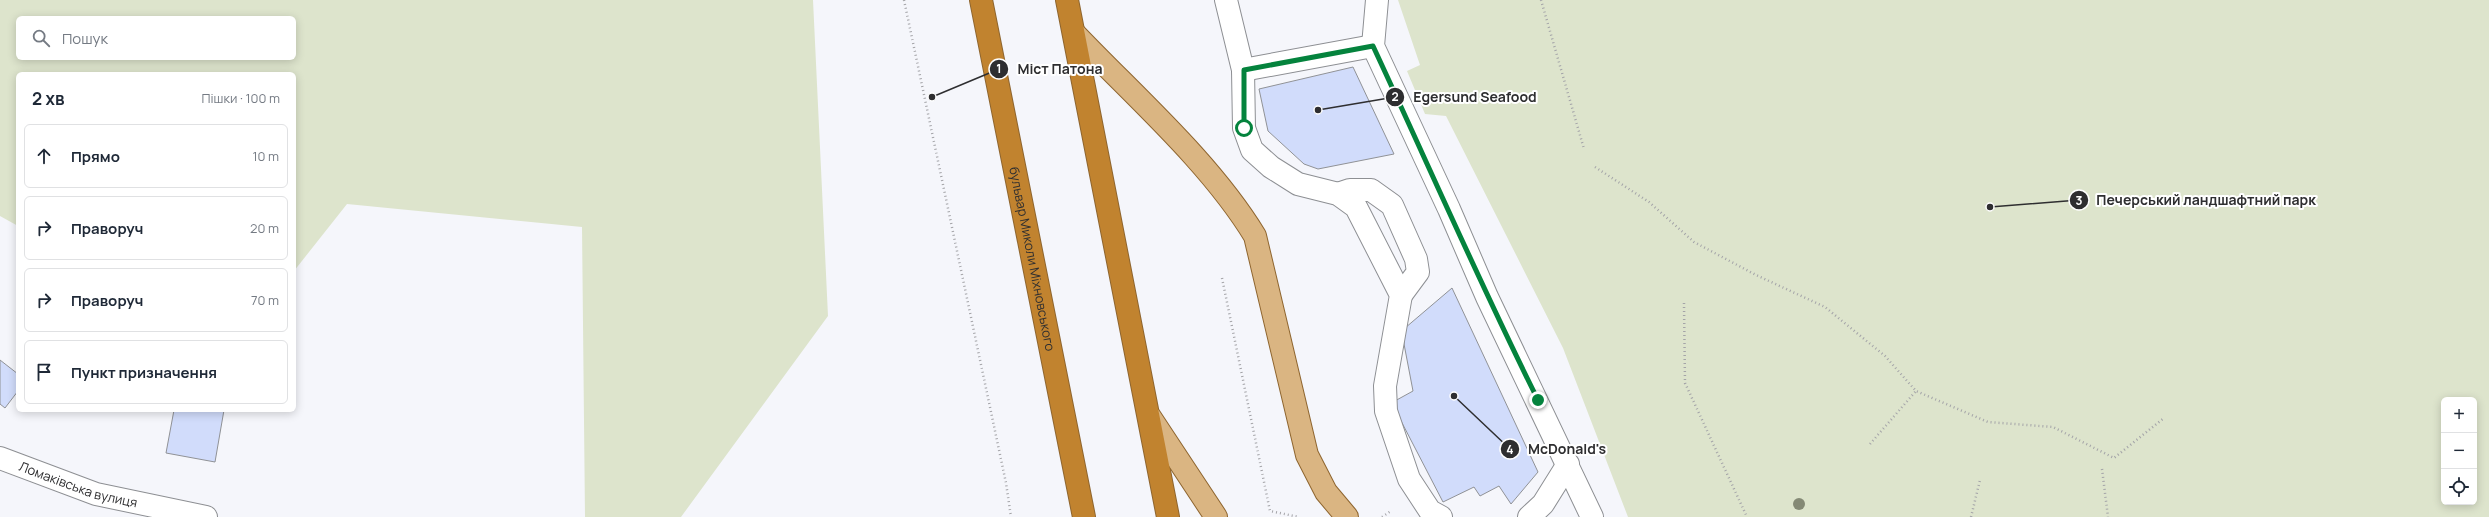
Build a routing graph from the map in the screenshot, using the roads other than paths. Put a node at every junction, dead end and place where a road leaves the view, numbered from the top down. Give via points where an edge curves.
1 (981, 0) edge
2 (1067, 0) edge
3 (1226, 0) edge
4 (1377, 0) edge
5 (1074, 33) junction
6 (1373, 46) junction
7 (1244, 70) junction
8 (1338, 194) junction
9 (1401, 295) junction
10 (1150, 417) junction
11 (1568, 464) junction
12 (3, 465) edge
13 (206, 517) edge
14 (1084, 517) edge
15 (1168, 517) edge
16 (1216, 517) edge
17 (1347, 517) edge
18 (1440, 517) edge
19 (1529, 517) edge
20 (1592, 517) edge

1 - 14 highway, бульвар Миколи Міхновського
2 - 5 highway
3 - 7 street
4 - 6 street
5 - 10 highway
5 - 17 main road via 1208,172 1239,210 1254,236 1307,455 1326,492
6 - 7 street
6 - 11 street via 1487,297
7 - 8 street via 1244,128 1252,150 1271,167 1298,184
8 - 9 street via 1356,207
8 - 9 street via 1350,190 1371,190 1392,205 1416,259 1418,272
9 - 18 street via 1385,386 1386,412 1409,479 1430,510
10 - 15 highway
10 - 16 main road
11 - 19 street via 1543,504
11 - 20 street
12 - 13 street, Ломаківська вулиця via 96,494

